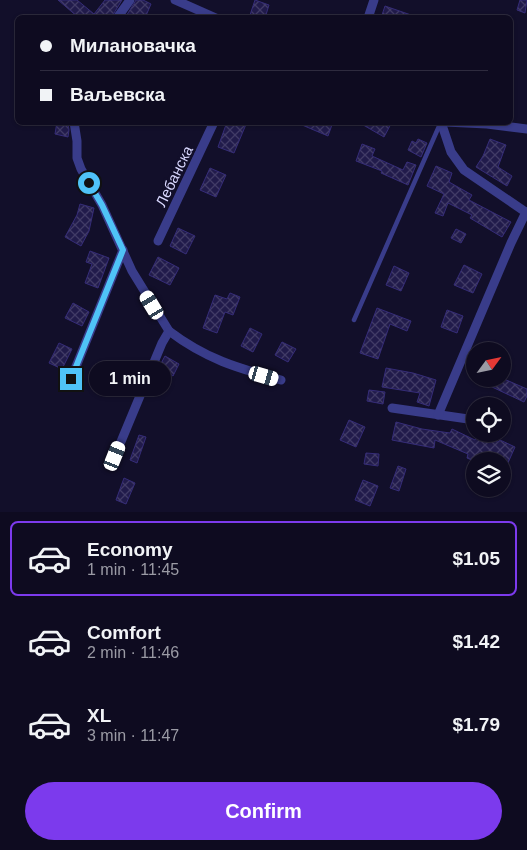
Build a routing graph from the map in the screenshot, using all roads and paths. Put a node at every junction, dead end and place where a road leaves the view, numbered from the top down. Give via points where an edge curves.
1 (130, 0) edge
2 (175, 0) edge
3 (374, 0) edge
4 (119, 15) edge
5 (209, 15) edge
6 (369, 15) edge
7 (74, 125) edge
8 (213, 125) edge
9 (440, 125) edge
10 (442, 125) edge
11 (495, 125) edge
12 (527, 129) edge
13 (527, 212) edge
14 (158, 241) dead end
15 (123, 250) junction
16 (354, 320) dead end
17 (169, 331) junction
18 (71, 379) dead end
19 (281, 380) dead end
20 (392, 408) dead end
21 (438, 415) junction
22 (466, 419) edge
23 (115, 456) dead end

1 - 4 street
2 - 5 street
3 - 6 street
7 - 15 street via 81,169
8 - 14 street, Лебанска
9 - 16 lane
10 - 13 street via 451,152 464,170
11 - 12 street
13 - 21 street via 511,242
15 - 17 street via 132,271
15 - 18 street
17 - 19 street via 205,356
17 - 23 street
20 - 21 street
21 - 22 street

